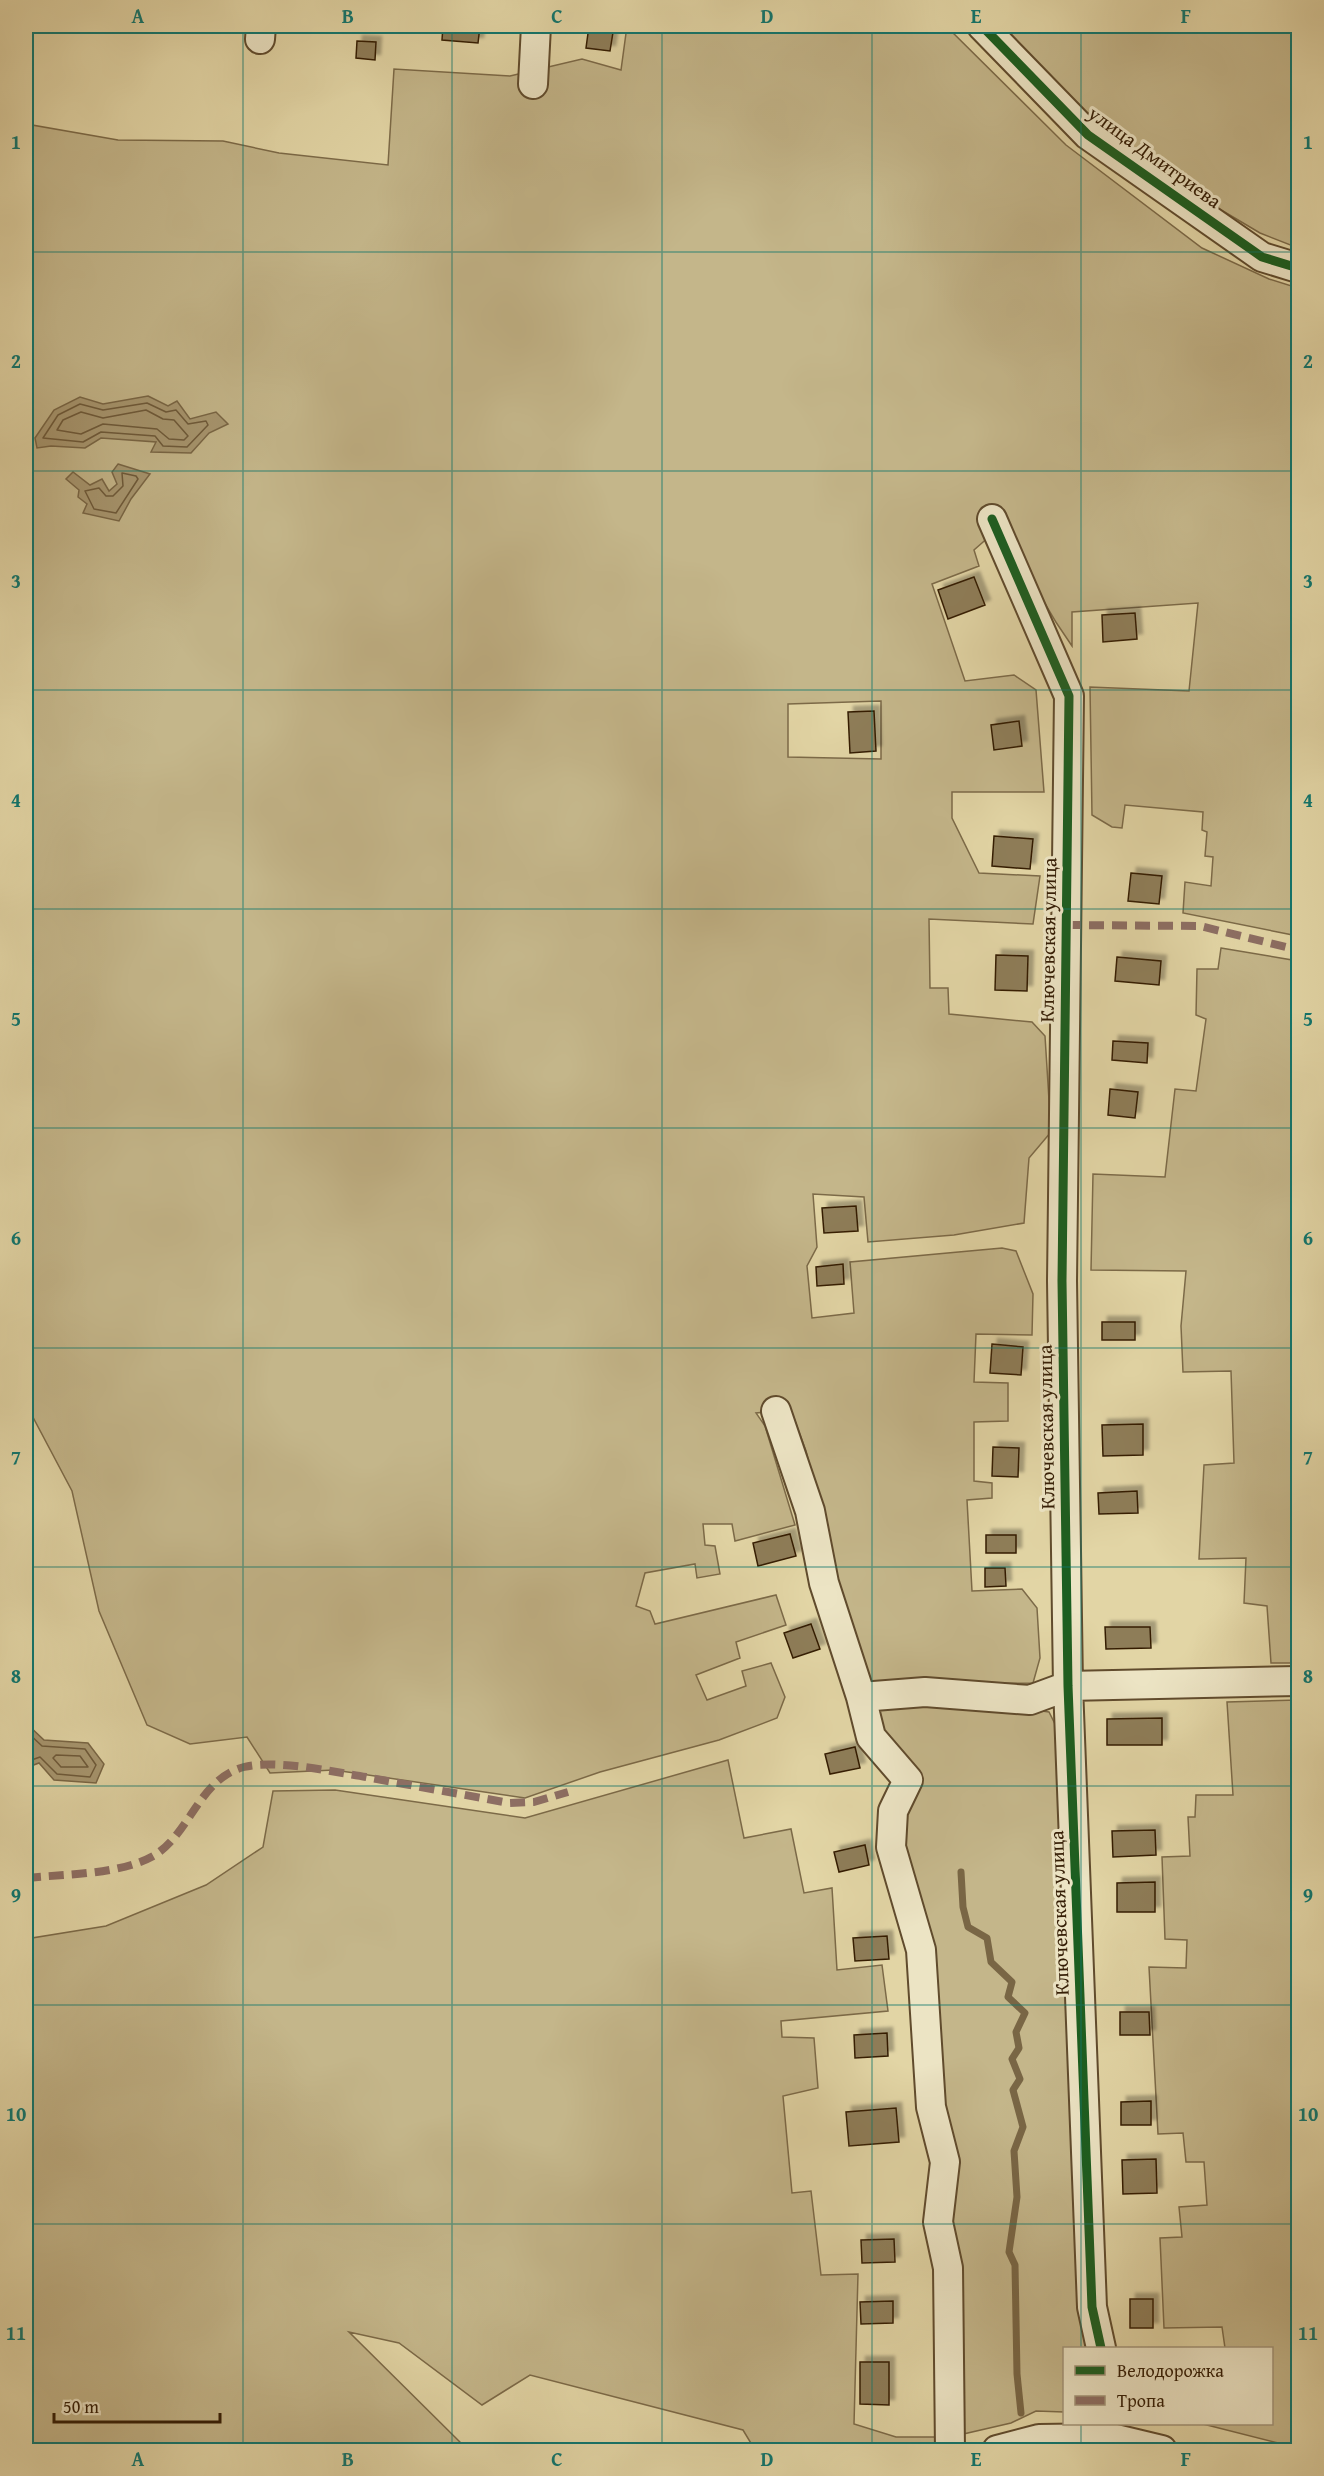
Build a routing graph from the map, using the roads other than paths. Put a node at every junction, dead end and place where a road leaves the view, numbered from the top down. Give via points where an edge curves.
1 (536, 26) edge
2 (982, 26) edge
3 (533, 84) dead end
4 (1299, 268) edge
5 (992, 519) dead end
6 (776, 1411) dead end
7 (1299, 1681) edge
8 (1068, 1686) junction
9 (861, 1697) junction
10 (1101, 2347) edge
11 (1112, 2431) edge
12 (950, 2451) edge
13 (997, 2451) edge
14 (1162, 2451) edge

1 - 3 street
2 - 4 street, улица Дмитриева via 1088,135 1262,257
5 - 8 street, Ключевская улица via 1068,696 1062,1281
6 - 9 street via 810,1511 824,1583
7 - 8 street
8 - 9 street via 1030,1700 925,1692
8 - 10 street, Ключевская улица via 1092,2307
9 - 12 street via 871,1737 908,1780 893,1811 891,1847 921,1950 931,2107 945,2162 938,2222 948,2268
11 - 13 street via 1039,2439
11 - 14 street

